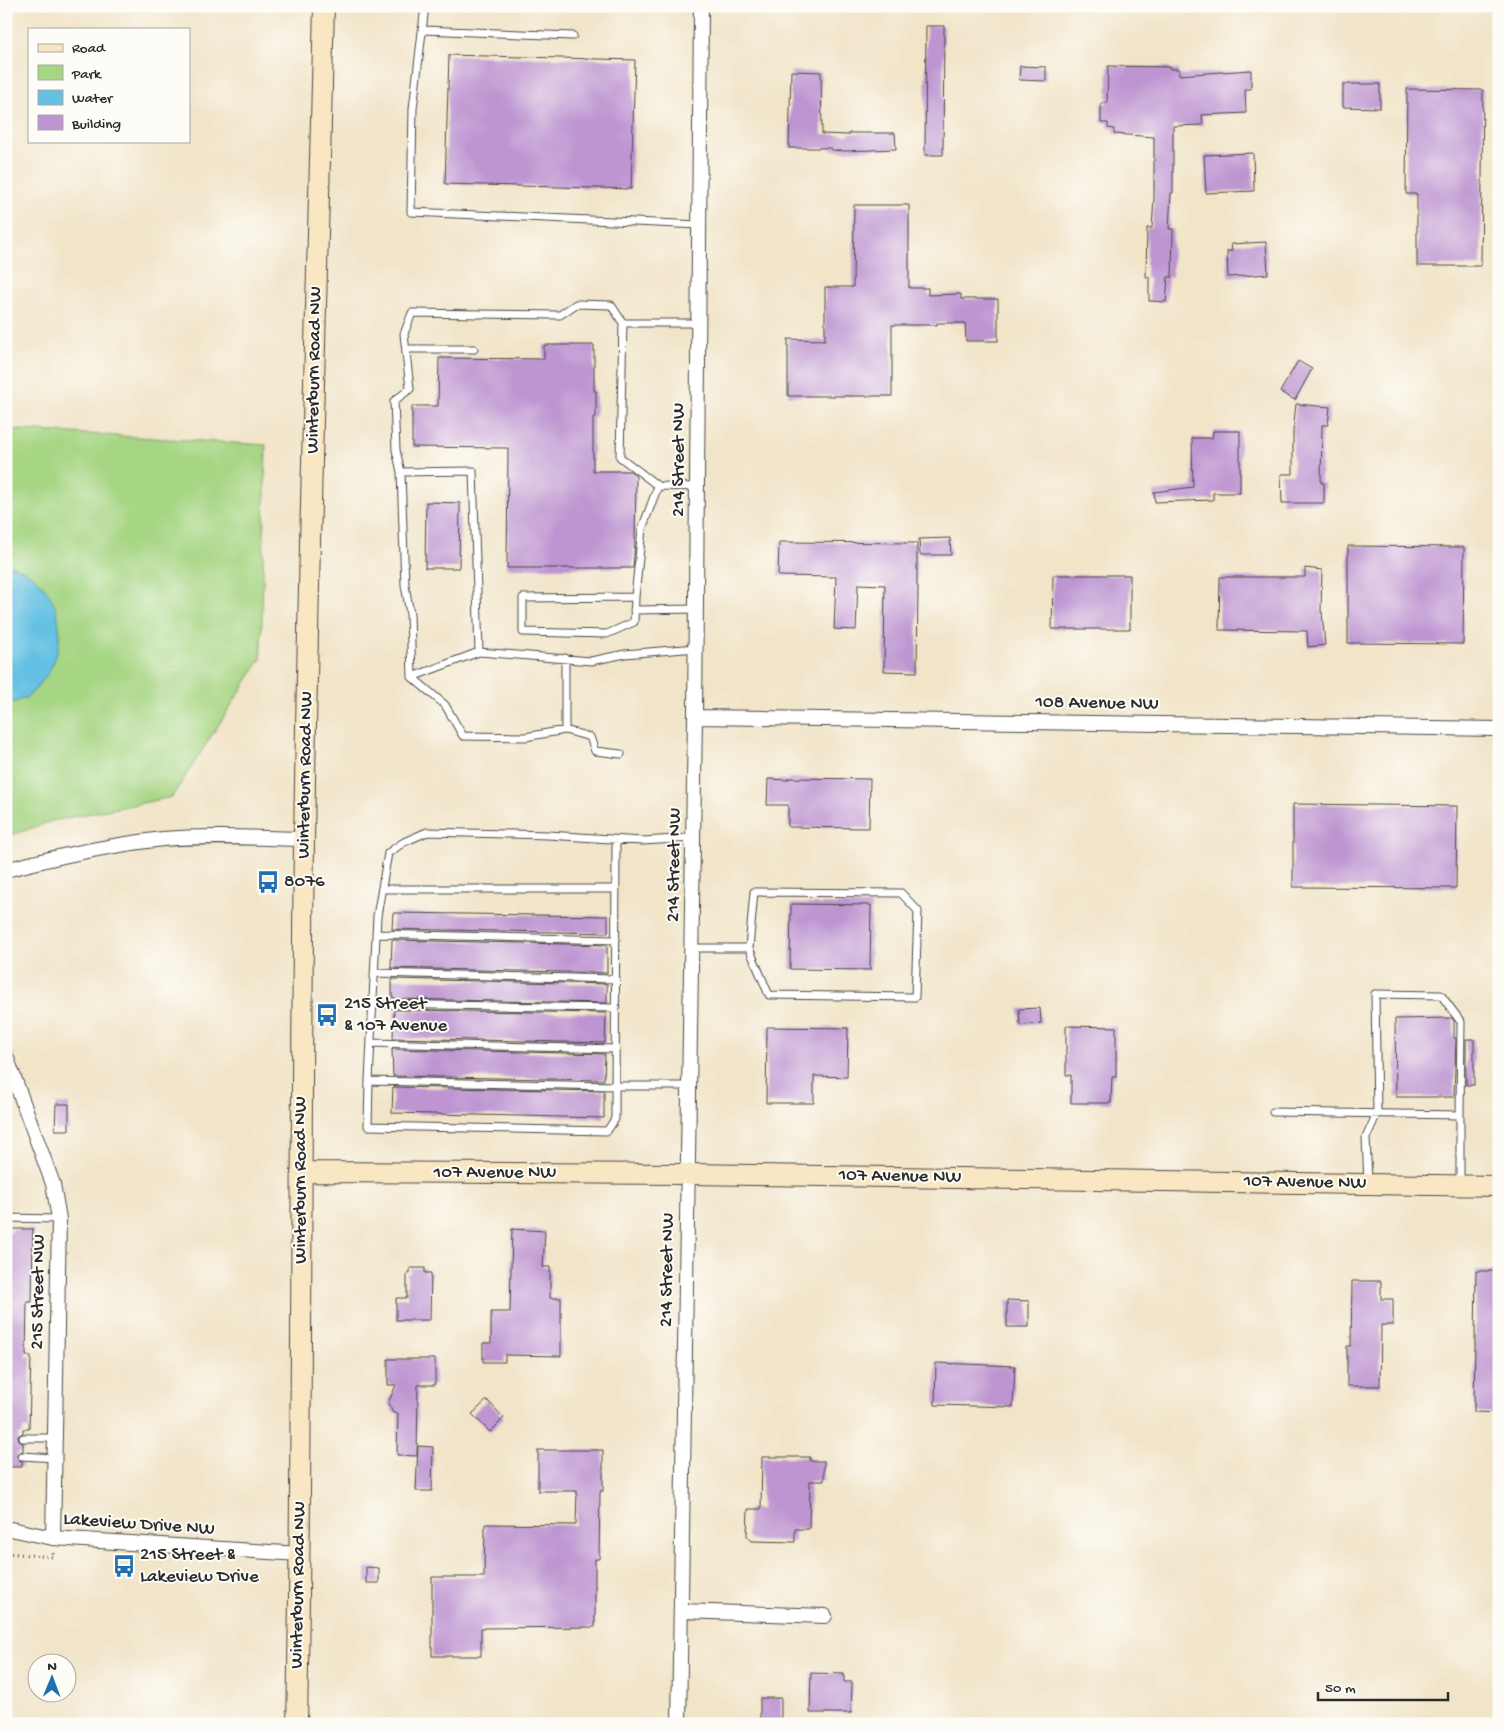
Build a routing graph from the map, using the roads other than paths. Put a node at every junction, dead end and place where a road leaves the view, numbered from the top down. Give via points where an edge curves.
1 (324, 6) edge
2 (425, 6) edge
3 (702, 6) edge
4 (423, 30) junction
5 (573, 36) dead end
6 (700, 225) junction
7 (623, 323) junction
8 (699, 323) junction
9 (406, 348) junction
10 (474, 349) dead end
11 (401, 472) junction
12 (658, 486) junction
13 (697, 487) junction
14 (635, 597) junction
15 (696, 608) junction
16 (634, 610) junction
17 (696, 648) junction
18 (479, 652) junction
19 (565, 658) junction
20 (412, 677) junction
21 (695, 717) junction
22 (1499, 729) edge
23 (565, 730) junction
24 (621, 754) dead end
25 (694, 838) junction
26 (304, 839) junction
27 (616, 840) junction
28 (6, 870) edge
29 (382, 889) junction
30 (616, 889) junction
31 (376, 934) junction
32 (616, 940) junction
33 (692, 948) junction
34 (749, 948) junction
35 (374, 974) junction
36 (616, 979) junction
37 (372, 1004) junction
38 (616, 1008) junction
39 (371, 1043) junction
40 (616, 1049) junction
41 (6, 1056) edge
42 (369, 1082) junction
43 (616, 1086) junction
44 (690, 1086) junction
45 (1273, 1112) dead end
46 (1377, 1113) junction
47 (1460, 1115) junction
48 (301, 1172) junction
49 (689, 1174) junction
50 (1368, 1184) junction
51 (1460, 1185) junction
52 (1499, 1186) edge
53 (6, 1218) edge
54 (59, 1219) junction
55 (23, 1438) dead end
56 (55, 1438) junction
57 (22, 1456) dead end
58 (54, 1458) junction
59 (6, 1528) edge
60 (53, 1538) junction
61 (300, 1554) junction
62 (681, 1611) junction
63 (825, 1616) dead end
64 (297, 1724) edge
65 (679, 1724) edge

1 - 26 main road, Winterburn Road NW
2 - 4 lane
3 - 6 street, 214 Street NW
4 - 5 lane
4 - 6 lane via 414,109 411,212
6 - 8 street, 214 Street NW
7 - 8 lane
7 - 9 lane via 611,305 576,304 560,315 412,313 404,334
7 - 12 lane via 620,457
8 - 13 street, 214 Street NW
9 - 10 lane
9 - 11 lane via 410,389 394,401 396,450
11 - 18 lane via 473,471
11 - 20 lane
12 - 13 lane
12 - 14 lane via 642,529
13 - 15 street, 214 Street NW
14 - 16 lane
14 - 16 lane via 523,598 523,632 606,634 634,622
15 - 16 lane
15 - 17 street, 214 Street NW
17 - 19 lane via 625,654 591,661
17 - 21 street, 214 Street NW
18 - 19 lane
18 - 20 lane
19 - 23 lane
20 - 23 lane via 446,705 463,736 525,737
21 - 22 street, 108 Avenue NW
21 - 25 street, 214 Street NW
23 - 24 lane via 590,737 595,751
25 - 27 lane
25 - 33 street, 214 Street NW
26 - 28 street via 164,839 86,851
26 - 48 main road, Winterburn Road NW
27 - 29 lane via 426,832 388,854
27 - 30 lane
29 - 30 lane
29 - 31 lane
30 - 32 lane
31 - 32 lane
31 - 35 lane
32 - 36 lane
33 - 34 lane
33 - 44 street, 214 Street NW
34 - 34 lane via 754,892 901,893 918,910 915,997 769,995
35 - 36 lane
35 - 37 lane
36 - 38 lane
37 - 38 lane
37 - 39 lane
38 - 40 lane
39 - 40 lane
39 - 42 lane
40 - 43 lane
41 - 54 street, 215 Street NW via 50,1176
42 - 43 lane
42 - 43 lane via 368,1126 607,1130 615,1119
43 - 44 lane
44 - 49 street, 214 Street NW
45 - 46 lane
46 - 47 lane
46 - 47 lane via 1375,994 1441,995 1461,1022
46 - 50 lane via 1366,1138
47 - 51 lane
48 - 49 main road, 107 Avenue NW
48 - 61 main road, Winterburn Road NW
49 - 50 main road, 107 Avenue NW
49 - 62 street, 214 Street NW
50 - 51 main road, 107 Avenue NW
51 - 52 main road, 107 Avenue NW
53 - 54 lane
54 - 56 street, 215 Street NW
55 - 56 lane
56 - 58 street, 215 Street NW
57 - 58 lane
58 - 60 street, 215 Street NW
59 - 60 street, Lakeview Drive NW
60 - 61 street, Lakeview Drive NW
61 - 64 main road, Winterburn Road NW
62 - 63 street
62 - 65 street, 214 Street NW

